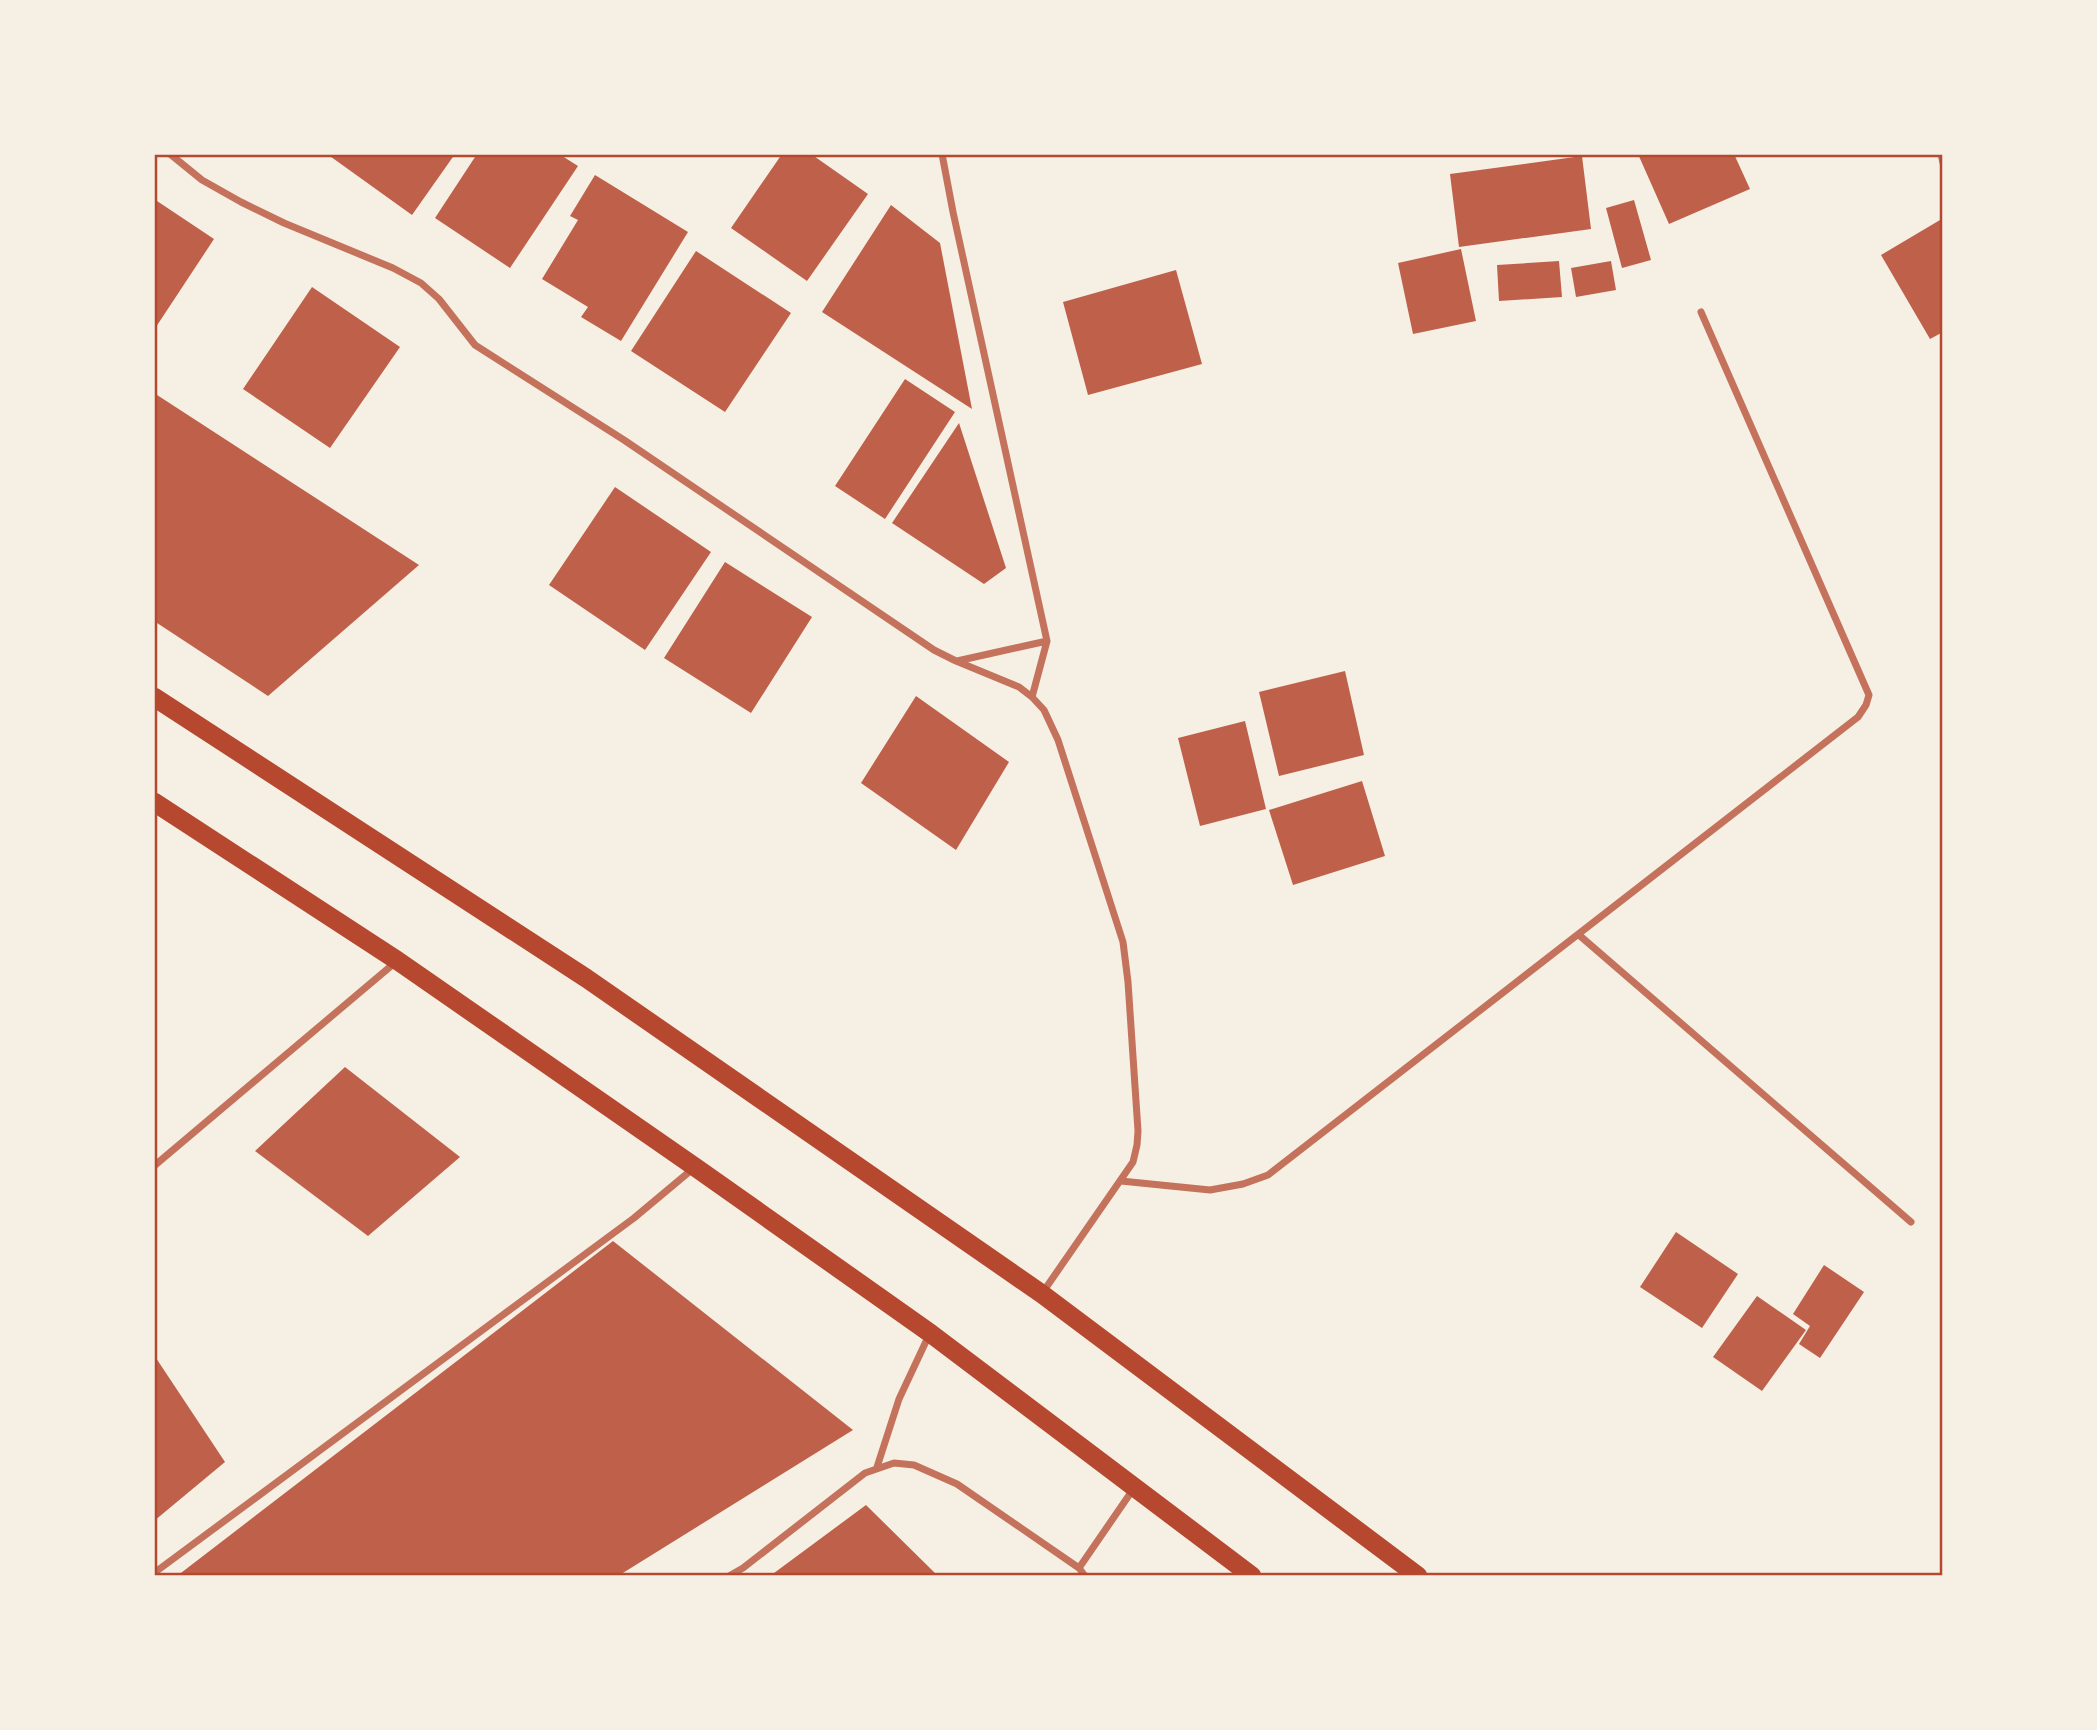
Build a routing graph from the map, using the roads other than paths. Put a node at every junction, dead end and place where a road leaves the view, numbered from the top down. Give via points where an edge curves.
1 (170, 154) edge
2 (942, 154) edge
3 (1941, 154) edge
4 (1943, 163) edge
5 (1701, 312) dead end
6 (1047, 641) junction
7 (956, 661) junction
8 (154, 697) edge
9 (1032, 697) junction
10 (154, 802) edge
11 (1579, 935) junction
12 (398, 961) junction
13 (154, 1166) edge
14 (695, 1167) junction
15 (1121, 1181) junction
16 (1911, 1222) dead end
17 (1042, 1294) junction
18 (930, 1334) junction
19 (877, 1467) junction
20 (1134, 1487) junction
21 (1079, 1568) junction
22 (154, 1573) edge
23 (729, 1576) edge
24 (1085, 1576) edge
25 (1252, 1576) edge
26 (1418, 1576) edge

1 - 7 street via 202,180 241,202 421,283 475,345
2 - 6 street
3 - 4 street
5 - 11 street via 1869,695 1858,717
6 - 7 street
6 - 9 street
7 - 9 street via 1020,687
8 - 17 highway via 586,978
9 - 15 street via 1044,710 1058,740 1123,942 1138,1131 1133,1162
10 - 12 highway
11 - 15 street via 1268,1175 1210,1190
11 - 16 street
12 - 13 street
12 - 14 highway
14 - 18 highway
14 - 22 street via 634,1218
15 - 17 street
17 - 26 highway
18 - 19 street via 899,1399
18 - 20 highway
19 - 21 street via 914,1465 957,1484
19 - 23 street
20 - 21 street
20 - 25 highway
21 - 24 street

